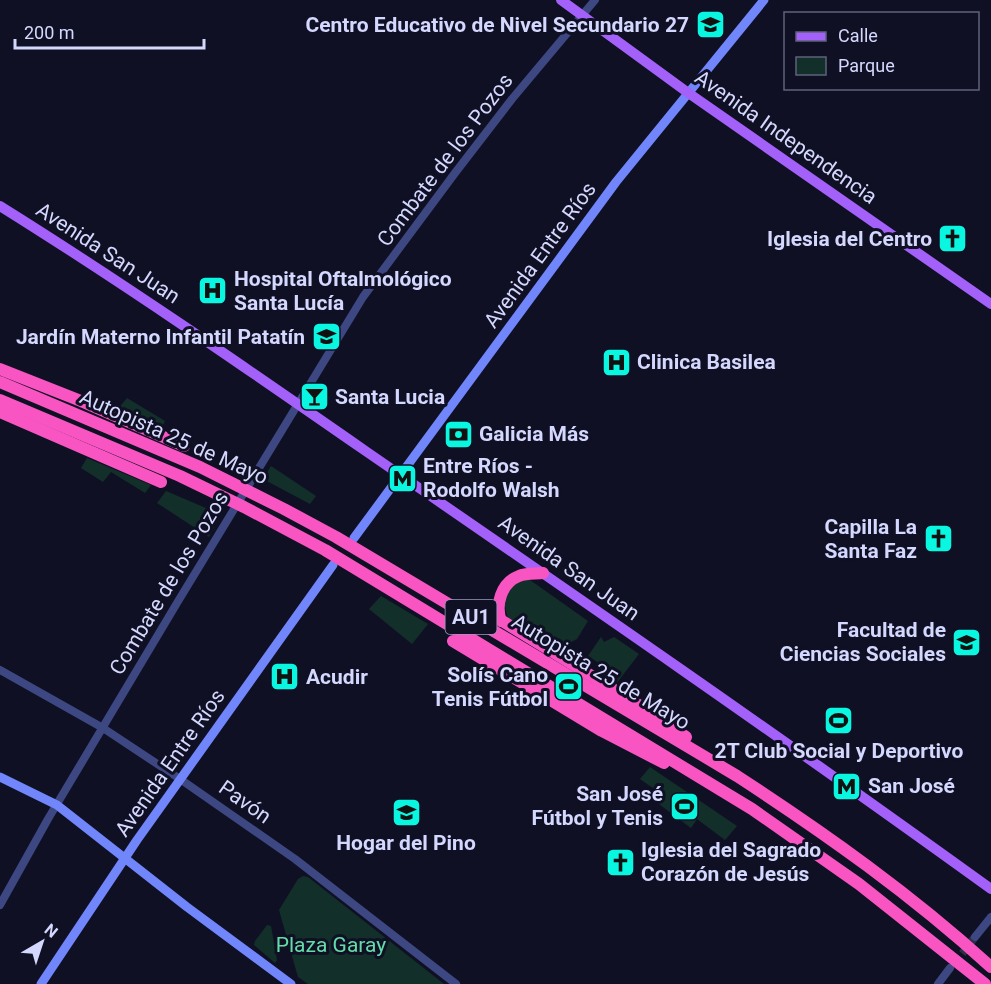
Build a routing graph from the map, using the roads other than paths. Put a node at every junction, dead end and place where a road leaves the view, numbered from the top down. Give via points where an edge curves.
1 (561, 0) edge
2 (595, 0) edge
3 (764, 0) edge
4 (582, 15) junction
5 (687, 92) junction
6 (0, 206) edge
7 (991, 304) edge
8 (0, 369) edge
9 (0, 382) edge
10 (0, 400) edge
11 (300, 404) junction
12 (0, 412) edge
13 (179, 444) dead end
14 (400, 474) junction
15 (161, 482) dead end
16 (354, 538) dead end
17 (333, 565) dead end
18 (543, 573) junction
19 (478, 606) dead end
20 (501, 621) junction
21 (453, 641) dead end
22 (0, 670) edge
23 (103, 728) junction
24 (737, 776) junction
25 (0, 777) edge
26 (180, 779) junction
27 (728, 794) junction
28 (57, 805) junction
29 (124, 859) junction
30 (991, 889) edge
31 (0, 904) edge
32 (991, 917) edge
33 (920, 932) junction
34 (975, 937) tunnel mouth
35 (991, 964) edge
36 (950, 969) tunnel mouth
37 (41, 984) edge
38 (291, 984) edge
39 (456, 984) edge
40 (938, 984) edge
41 (974, 984) edge
42 (985, 984) edge

1 - 4 main road, Avenida Independencia
2 - 4 street, Combate de los Pozos
3 - 5 main road, Avenida Entre Ríos
4 - 5 main road, Avenida Independencia
4 - 11 street, Combate de los Pozos via 512,99 363,297
5 - 7 main road, Avenida Independencia
5 - 14 main road, Avenida Entre Ríos
6 - 11 main road, Avenida San Juan
8 - 13 highway
9 - 24 highway, Autopista 25 de Mayo / AU1 via 200,467 284,508
10 - 27 highway, Autopista 25 de Mayo / AU1 via 180,476 287,530
11 - 14 main road, Avenida San Juan
11 - 23 street, Combate de los Pozos
12 - 15 highway
14 - 16 main road, Avenida Entre Ríos
14 - 18 main road, Avenida San Juan
17 - 26 main road, Avenida Entre Ríos
18 - 20 highway via 516,577 510,582 498,602
18 - 30 main road, Avenida San Juan
19 - 20 highway
20 - 24 highway via 663,720
21 - 27 highway via 602,731
22 - 23 street, Pavón
23 - 26 street, Pavón
23 - 28 street, Combate de los Pozos
24 - 35 highway, Autopista 25 de Mayo / AU1 via 866,864
25 - 28 main road
26 - 29 main road, Avenida Entre Ríos
26 - 39 street, Pavón via 295,859
27 - 33 highway, Autopista 25 de Mayo / AU1
28 - 29 main road
28 - 31 street, Combate de los Pozos
29 - 37 main road, Avenida Entre Ríos
29 - 38 main road
32 - 34 street
33 - 41 highway
33 - 42 highway, Autopista 25 de Mayo / AU1
36 - 40 street

